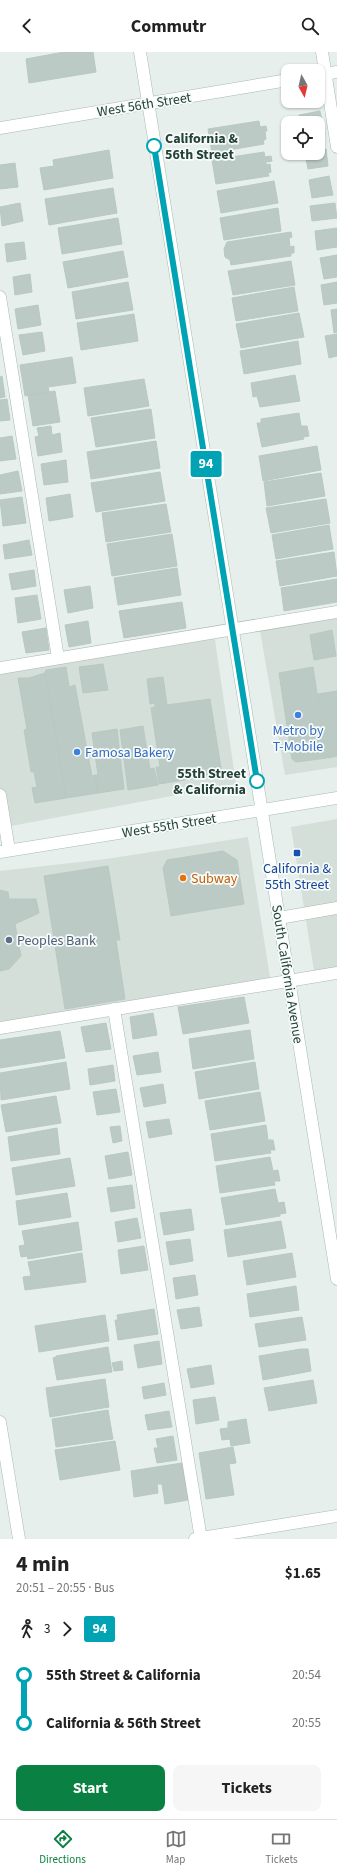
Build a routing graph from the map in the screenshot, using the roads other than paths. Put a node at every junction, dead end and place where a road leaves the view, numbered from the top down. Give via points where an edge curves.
1 (140, 52) edge
2 (322, 52) edge
3 (327, 74) edge
4 (281, 81) edge
5 (148, 104) junction
6 (0, 128) edge
7 (337, 147) edge
8 (0, 297) edge
9 (337, 612) edge
10 (232, 630) junction
11 (58, 658) junction
12 (0, 668) edge
13 (0, 796) edge
14 (337, 798) edge
15 (261, 810) junction
16 (5, 851) edge
17 (337, 908) edge
18 (279, 918) junction
19 (337, 973) edge
20 (289, 981) junction
21 (114, 1009) junction
22 (0, 1028) edge
23 (337, 1280) edge
24 (0, 1422) edge
25 (337, 1516) edge
26 (19, 1539) edge
27 (199, 1539) edge

1 - 5 street, South California Avenue
2 - 3 street
3 - 7 street
4 - 5 street, West 56th Street
5 - 6 street, West 56th Street
5 - 10 street, South California Avenue
8 - 11 street
9 - 10 street
10 - 11 street
10 - 15 street, South California Avenue
11 - 12 street
13 - 16 street
14 - 15 street, West 55th Street
15 - 16 street, West 55th Street
15 - 18 street, South California Avenue
17 - 18 street
18 - 20 street, South California Avenue
19 - 20 street
20 - 21 street
20 - 23 street, South California Avenue
21 - 22 street
21 - 27 street
24 - 26 street
25 - 27 street

